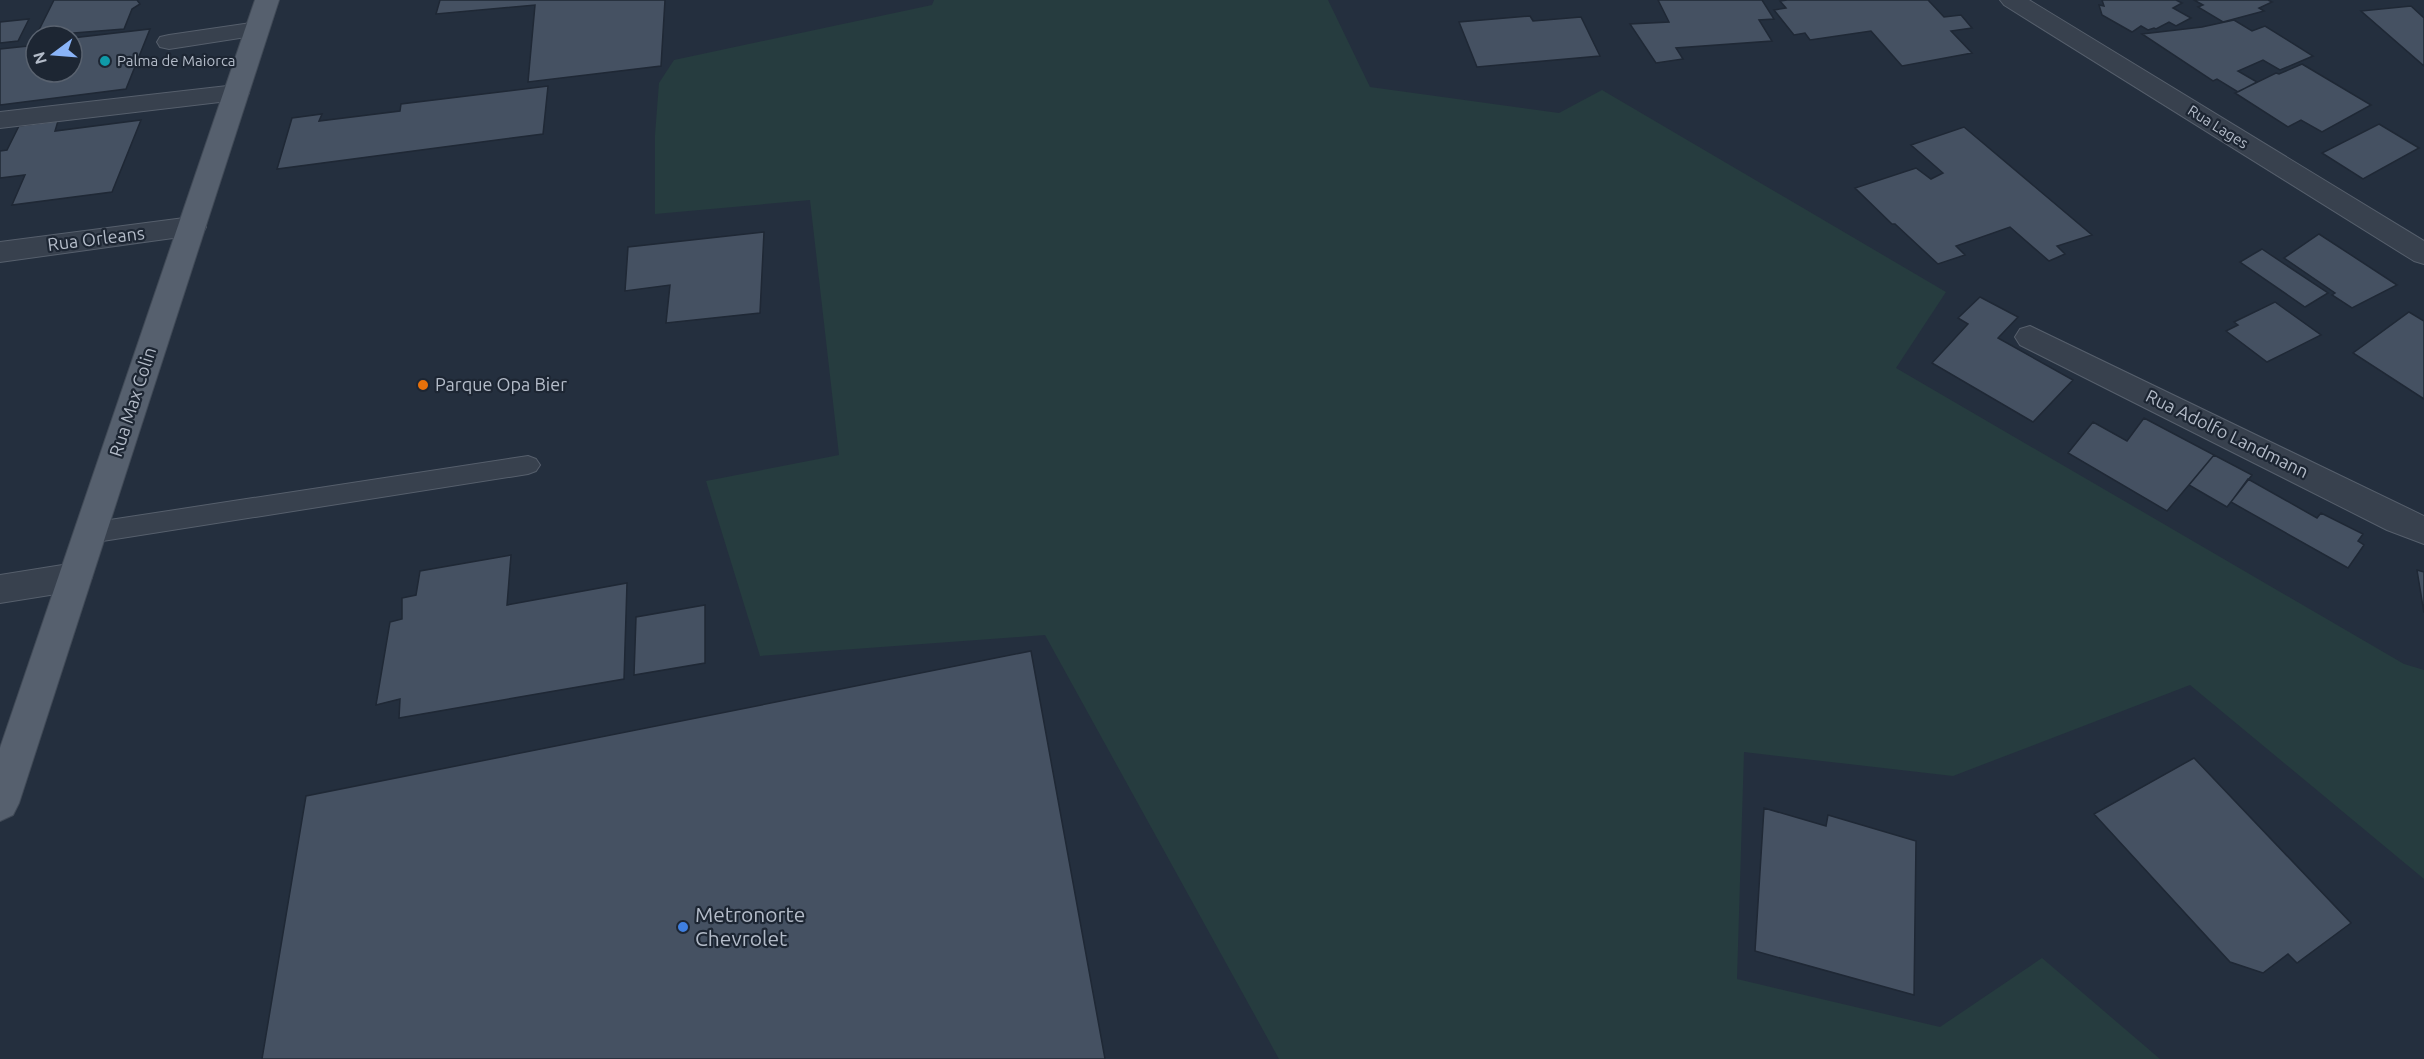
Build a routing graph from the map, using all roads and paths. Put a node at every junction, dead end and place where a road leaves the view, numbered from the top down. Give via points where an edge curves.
1 (267, 0) edge
2 (2017, 1) edge
3 (257, 29) junction
4 (169, 42) dead end
5 (236, 93) junction
6 (0, 120) edge
7 (192, 227) junction
8 (0, 252) edge
9 (2424, 254) edge
10 (2030, 337) dead end
11 (528, 465) dead end
12 (2424, 530) edge
13 (90, 533) junction
14 (75, 577) junction
15 (0, 589) edge
16 (0, 803) edge

1 - 3 main road, Rua Max Colin
2 - 9 street, Rua Lages
3 - 4 street
3 - 5 main road, Rua Max Colin
5 - 6 street
5 - 7 main road, Rua Max Colin
7 - 8 street, Rua Orleans
7 - 13 main road, Rua Max Colin
10 - 12 street, Rua Adolfo Landmann
11 - 13 lane
13 - 14 main road, Rua Max Colin
14 - 15 street
14 - 16 main road, Rua Max Colin

